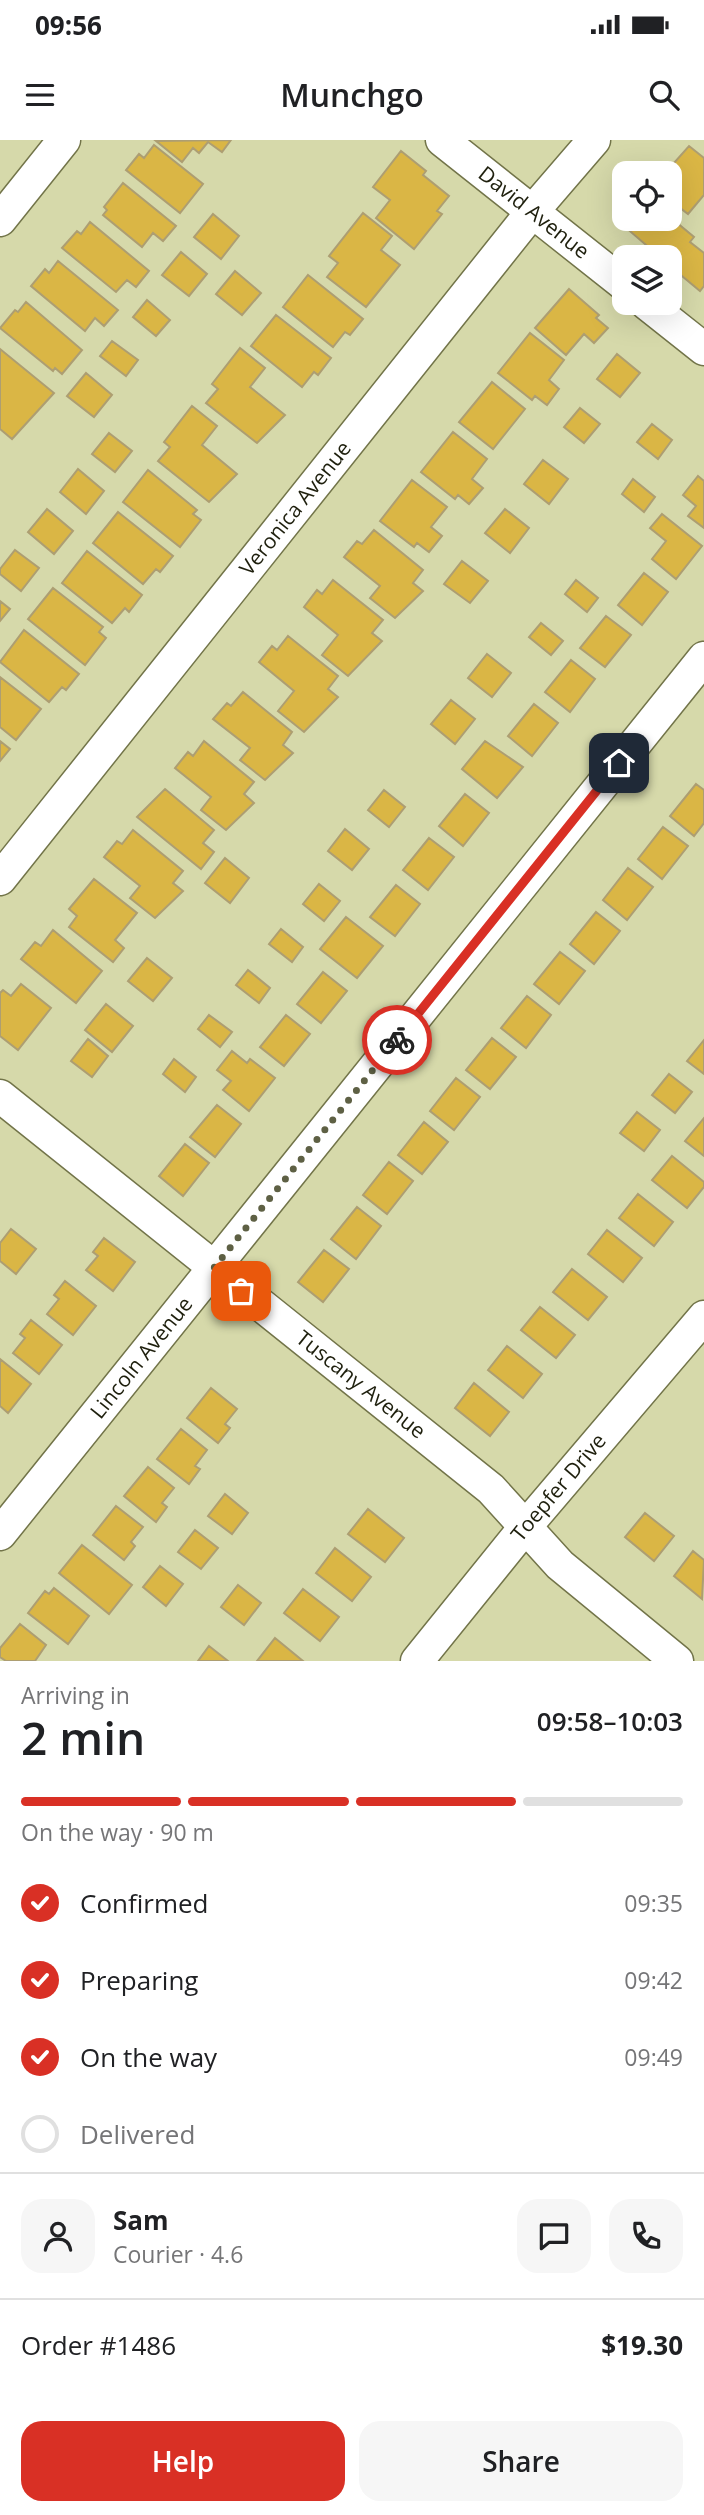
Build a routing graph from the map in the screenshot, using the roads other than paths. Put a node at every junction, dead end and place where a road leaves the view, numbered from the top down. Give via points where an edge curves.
1 (64, 140) edge
2 (442, 140) edge
3 (594, 140) edge
4 (532, 212) junction
5 (0, 220) edge
6 (612, 275) edge
7 (661, 315) edge
8 (704, 349) edge
9 (704, 658) edge
10 (0, 879) edge
11 (0, 1096) edge
12 (213, 1269) junction
13 (704, 1317) edge
14 (526, 1526) junction
15 (0, 1534) edge
16 (417, 1661) edge
17 (677, 1661) edge

1 - 5 street
2 - 4 street, David Avenue
3 - 4 street, Veronica Avenue
4 - 6 street, David Avenue
4 - 10 street, Veronica Avenue
7 - 8 street
9 - 12 street, Lincoln Avenue
11 - 12 street, Tuscany Avenue
12 - 14 street, Tuscany Avenue via 491,1489
12 - 15 street, Lincoln Avenue
13 - 14 street, Toepfer Drive
14 - 16 street, Toepfer Drive
14 - 17 street, Tuscany Avenue via 560,1566

